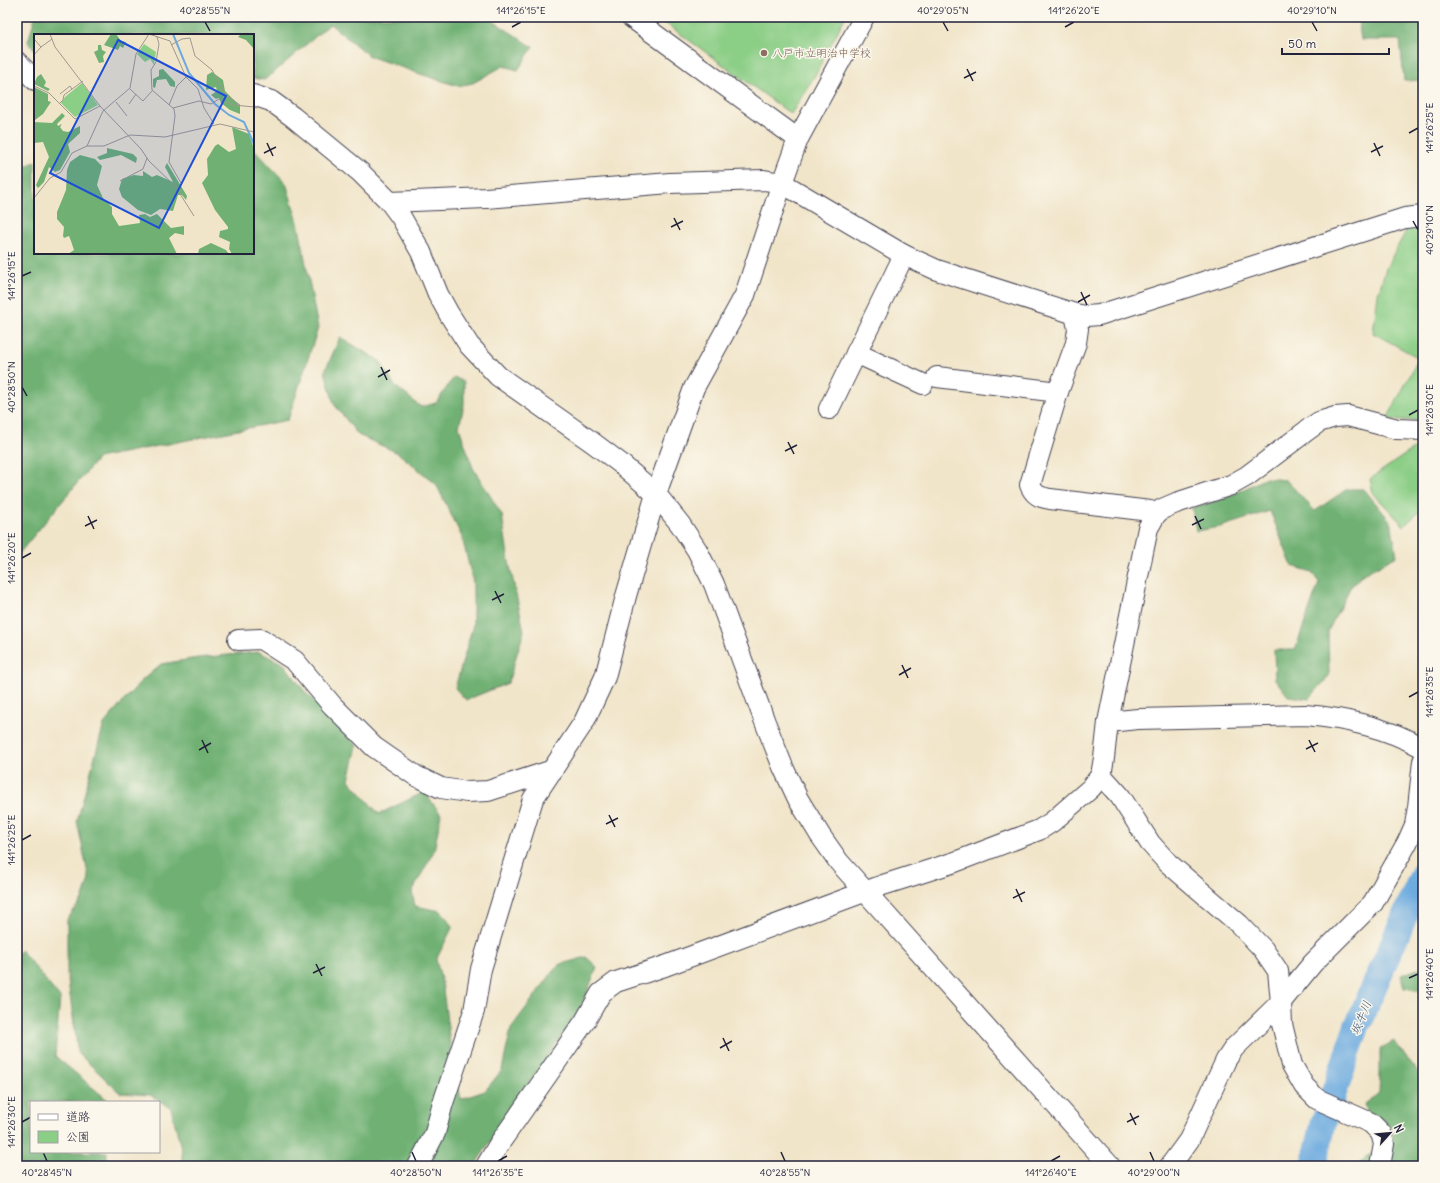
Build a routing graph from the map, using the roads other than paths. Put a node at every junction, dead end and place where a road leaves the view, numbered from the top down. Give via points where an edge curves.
1 (632, 17) edge
2 (864, 17) edge
3 (17, 62) edge
4 (34, 79) edge
5 (254, 95) edge
6 (798, 139) junction
7 (782, 183) junction
8 (390, 202) junction
9 (1423, 216) edge
10 (904, 255) junction
11 (1075, 314) junction
12 (856, 353) junction
13 (1058, 392) junction
14 (829, 409) dead end
15 (1423, 430) edge
16 (656, 494) junction
17 (1156, 514) junction
18 (238, 640) dead end
19 (1108, 722) junction
20 (1423, 748) edge
21 (1423, 761) edge
22 (553, 770) junction
23 (1101, 775) junction
24 (866, 891) junction
25 (1281, 1002) junction
26 (418, 1166) edge
27 (486, 1166) edge
28 (1110, 1166) edge
29 (1170, 1166) edge
30 (1380, 1166) edge

1 - 6 street
2 - 6 street
3 - 4 street
5 - 8 street via 271,101 294,116 360,172
6 - 7 street
7 - 8 street via 764,180 670,183 486,198
7 - 10 street
7 - 16 street via 745,295 694,388
8 - 16 street via 418,246 438,294 469,345 498,376 592,442
9 - 11 street via 1405,218 1099,315
10 - 11 street via 937,270
10 - 12 street
11 - 13 street via 1078,329 1076,342
12 - 13 street via 930,381
12 - 14 street
13 - 17 street via 1030,485 1034,493 1050,500 1150,511
15 - 17 street via 1397,428 1348,416 1319,422 1247,476 1231,485 1176,503
16 - 22 street via 605,676 584,722
16 - 24 street via 697,550 714,584 765,722 798,799 820,835
17 - 19 street via 1148,528
18 - 22 street via 261,639 295,661 332,705 374,747 416,776 441,788 467,792 488,791
19 - 20 street via 1305,715 1349,721 1386,732
19 - 23 street
21 - 25 street via 1415,825 1373,903 1313,963
22 - 26 street via 533,799 481,969 474,1011 435,1133
23 - 24 street via 1091,788 1039,830 955,862
23 - 25 street via 1120,796 1159,853 1239,924 1263,949 1278,971
24 - 27 street via 616,982 601,993 585,1021 498,1144
24 - 28 street
25 - 29 street via 1234,1048 1188,1140
25 - 30 street via 1282,1024 1292,1065 1304,1086 1317,1100 1371,1123 1381,1134 1384,1144

